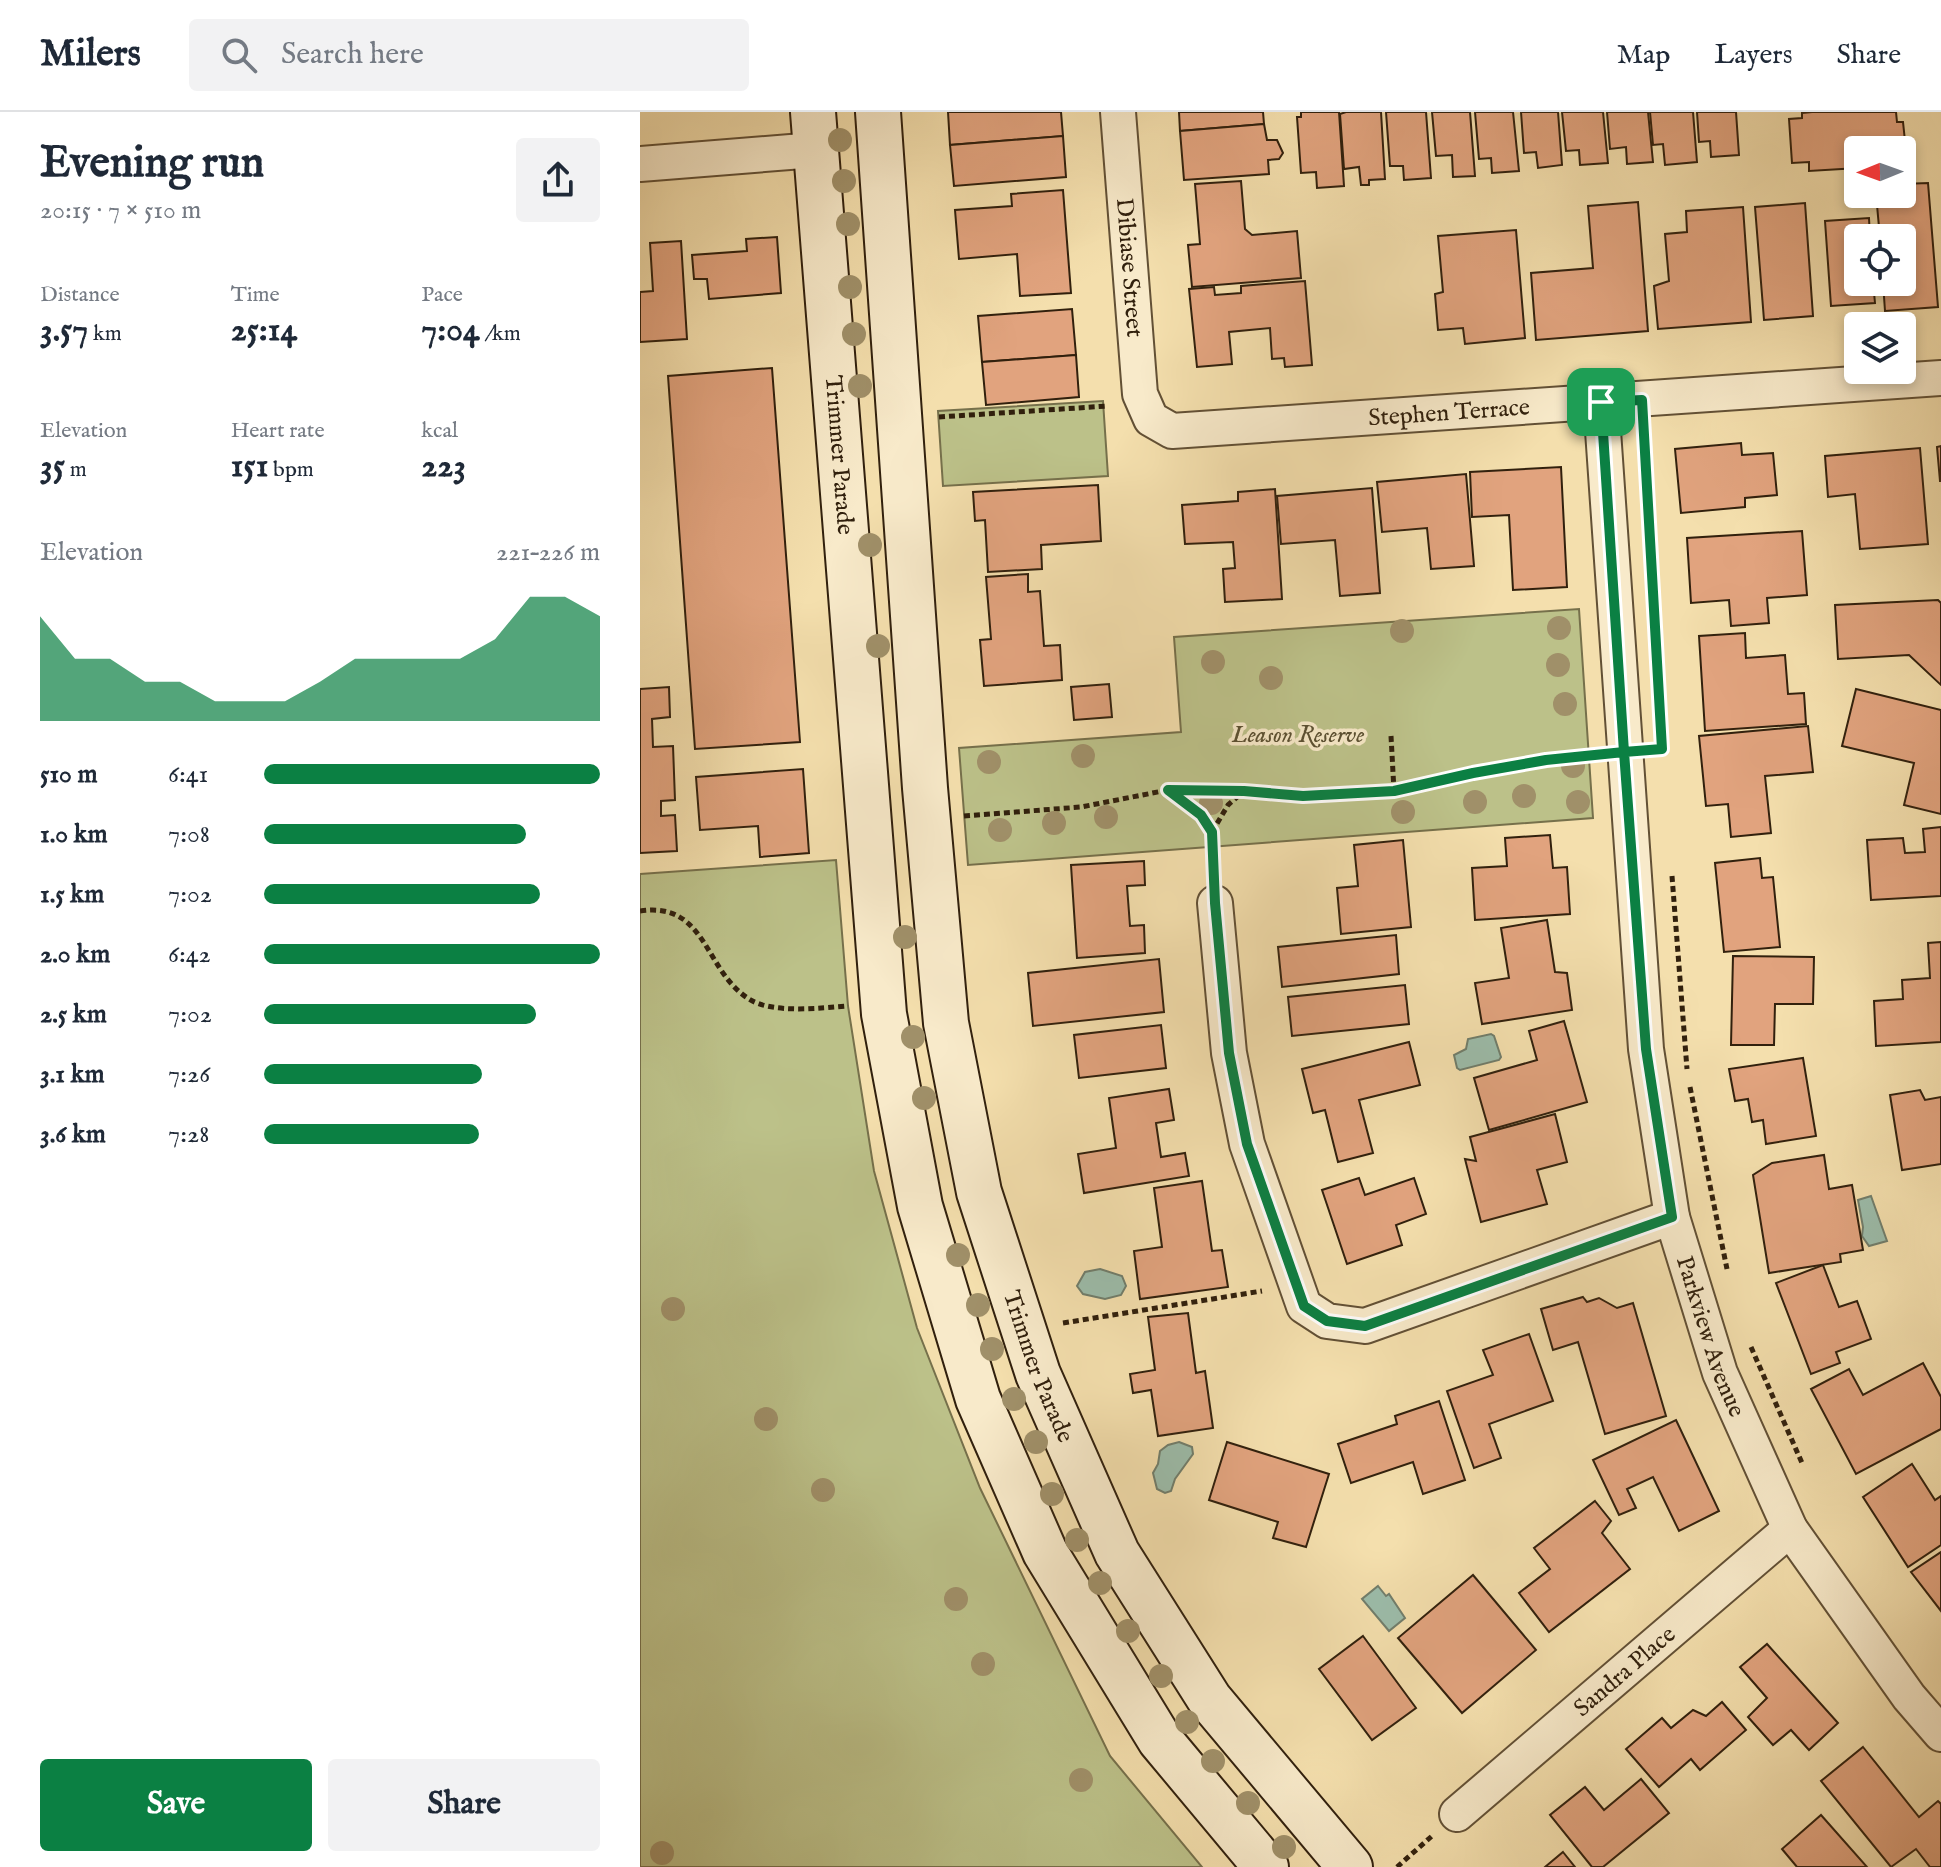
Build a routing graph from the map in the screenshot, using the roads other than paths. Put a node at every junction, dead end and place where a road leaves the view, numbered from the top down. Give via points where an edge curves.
1 (878, 112) edge
2 (1118, 112) edge
3 (814, 131) edge
4 (640, 164) edge
5 (1941, 378) edge
6 (1601, 402) junction
7 (1146, 406) joint
8 (866, 796) junction
9 (940, 802) junction
10 (1215, 903) road end
11 (1672, 1217) junction
12 (1790, 1529) junction
13 (1941, 1734) edge
14 (1457, 1814) road end
15 (1266, 1867) edge
16 (1350, 1867) edge

1 - 9 main road, Trimmer Parade
2 - 7 street, Dibiase Street
3 - 4 street
3 - 8 main road, Trimmer Parade
5 - 6 street, Stephen Terrace
6 - 7 street, Stephen Terrace via 1172,431
6 - 11 street, Parkview Avenue via 1646,1049
8 - 9 main road
8 - 15 main road, Trimmer Parade via 884,1014 920,1206 978,1399 1045,1552 1160,1740
9 - 16 main road, Trimmer Parade via 946,1023 979,1192 1038,1374 1117,1553 1210,1700
10 - 11 street via 1229,1053 1247,1144 1304,1306 1327,1321 1365,1326
11 - 12 street, Parkview Avenue via 1720,1373
12 - 13 street, Parkview Avenue
12 - 14 street, Sandra Place

